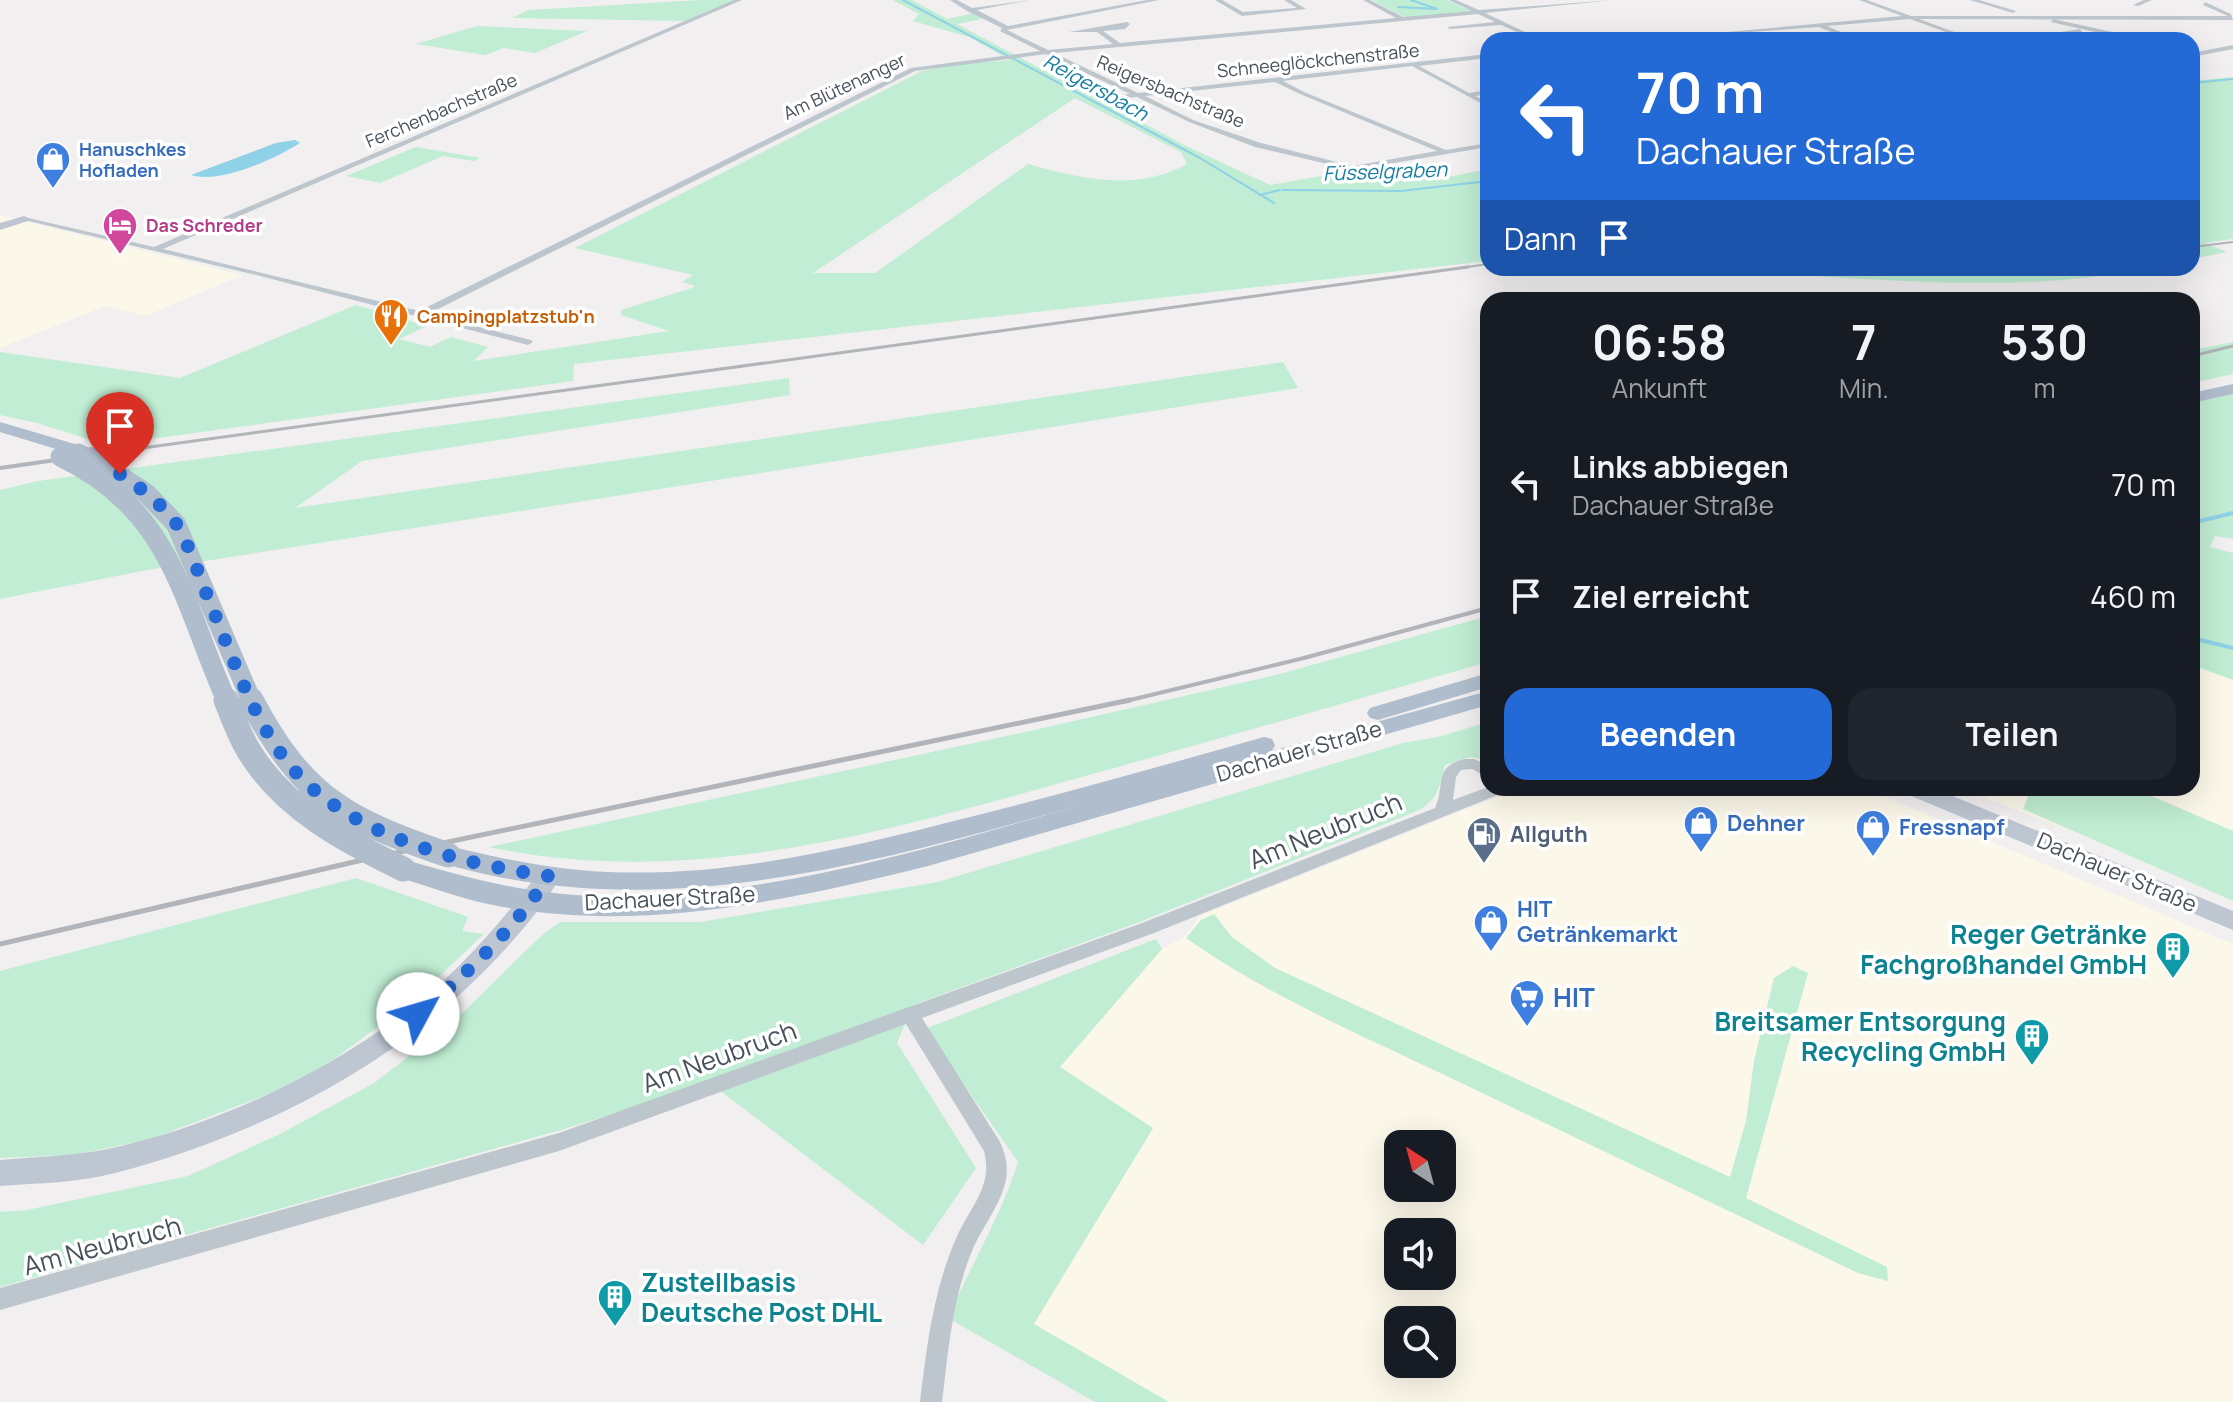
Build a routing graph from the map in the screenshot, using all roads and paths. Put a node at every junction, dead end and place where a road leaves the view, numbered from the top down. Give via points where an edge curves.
1 (739, 0) edge
2 (953, 0) edge
3 (1027, 0) edge
4 (1156, 0) edge
5 (1218, 0) edge
6 (1287, 0) edge
7 (1366, 0) edge
8 (1452, 0) edge
9 (1611, 0) edge
10 (1862, 0) edge
11 (1973, 0) edge
12 (2149, 0) edge
13 (2205, 4) dead end
14 (969, 10) junction
15 (1478, 12) junction
16 (2032, 16) junction
17 (1914, 17) junction
18 (2160, 17) junction
19 (2233, 18) edge
20 (1402, 19) junction
21 (1502, 23) junction
22 (1818, 24) junction
23 (1450, 27) dead end
24 (1007, 28) junction
25 (2087, 30) junction
26 (1072, 32) dead end
27 (1522, 32) edge
28 (1730, 32) edge
29 (1837, 32) edge
30 (1952, 32) edge
31 (2070, 32) edge
32 (2095, 32) edge
33 (1120, 46) junction
34 (2233, 47) edge
35 (1046, 52) junction
36 (2200, 53) edge
37 (1480, 57) edge
38 (1411, 64) junction
39 (1275, 79) junction
40 (1480, 93) edge
41 (1468, 95) junction
42 (1134, 96) junction
43 (1104, 99) dead end
44 (1480, 101) edge
45 (1480, 147) edge
46 (1446, 153) junction
47 (0, 212) edge
48 (24, 219) junction
49 (0, 227) edge
50 (155, 249) junction
51 (419, 315) junction
52 (528, 342) dead end
53 (2233, 379) edge
54 (2200, 386) edge
55 (2233, 389) edge
56 (2200, 396) edge
57 (0, 427) edge
58 (0, 437) edge
59 (1480, 682) edge
60 (1480, 700) edge
61 (1480, 766) edge
62 (1480, 795) edge
63 (1932, 796) edge
64 (1439, 812) junction
65 (549, 876) junction
66 (534, 899) junction
67 (2233, 921) edge
68 (910, 1014) junction
69 (0, 1173) edge
70 (0, 1299) edge
71 (931, 1402) edge

1 - 50 street, Ferchenbachstraße
2 - 14 street, Reigersbachstraße
3 - 14 street
4 - 24 street
5 - 6 street via 1242,14 1303,9
7 - 20 street
8 - 15 street
9 - 15 street, Am Blütenanger
10 - 17 street
11 - 16 street
12 - 18 street via 2135,4
13 - 19 street
14 - 24 street, Reigersbachstraße
15 - 20 street, Am Blütenanger
15 - 21 street
16 - 17 street
16 - 18 street
16 - 25 street
17 - 22 street
17 - 30 street
18 - 19 street
20 - 33 street, Am Blütenanger
21 - 23 street
21 - 27 street
22 - 28 street
22 - 29 street
24 - 35 street, Reigersbachstraße via 1002,30
25 - 31 street
25 - 32 street
26 - 33 street via 1097,30
33 - 35 street, Am Blütenanger
34 - 36 street
35 - 42 street, Reigersbachstraße
35 - 51 street, Am Blütenanger via 945,62 892,77
37 - 38 street, Schneeglöckchenstraße
38 - 39 street, Schneeglöckchenstraße
38 - 41 street
39 - 42 street, Schneeglöckchenstraße
39 - 46 street
40 - 41 street
41 - 44 street
42 - 43 street, Schneeglöckchenstraße
42 - 46 street, Reigersbachstraße via 1258,145 1353,168
45 - 46 street
47 - 48 street
48 - 49 street
48 - 50 street
50 - 51 street
51 - 52 street
53 - 54 main road
55 - 56 main road
57 - 65 main road, Dachauer Straße, bridge via 79,451 133,483 175,522 257,712 284,758 330,803 390,835 448,855
58 - 66 main road, Dachauer Straße, bridge via 58,456 115,489 152,528 249,751 307,816 354,846 441,884
59 - 65 main road, Dachauer Straße via 882,850 688,881
60 - 66 main road, Dachauer Straße via 797,887 748,897 639,905
61 - 64 street via 1467,763 1450,770 1448,799
62 - 64 street, Am Neubruch
63 - 67 street, Dachauer Straße
64 - 68 street, Am Neubruch via 1159,924
65 - 66 street
66 - 69 street via 461,979 396,1032 286,1097 189,1138 112,1161
68 - 70 street, Am Neubruch via 559,1142
68 - 71 street via 999,1163 996,1187 949,1281

